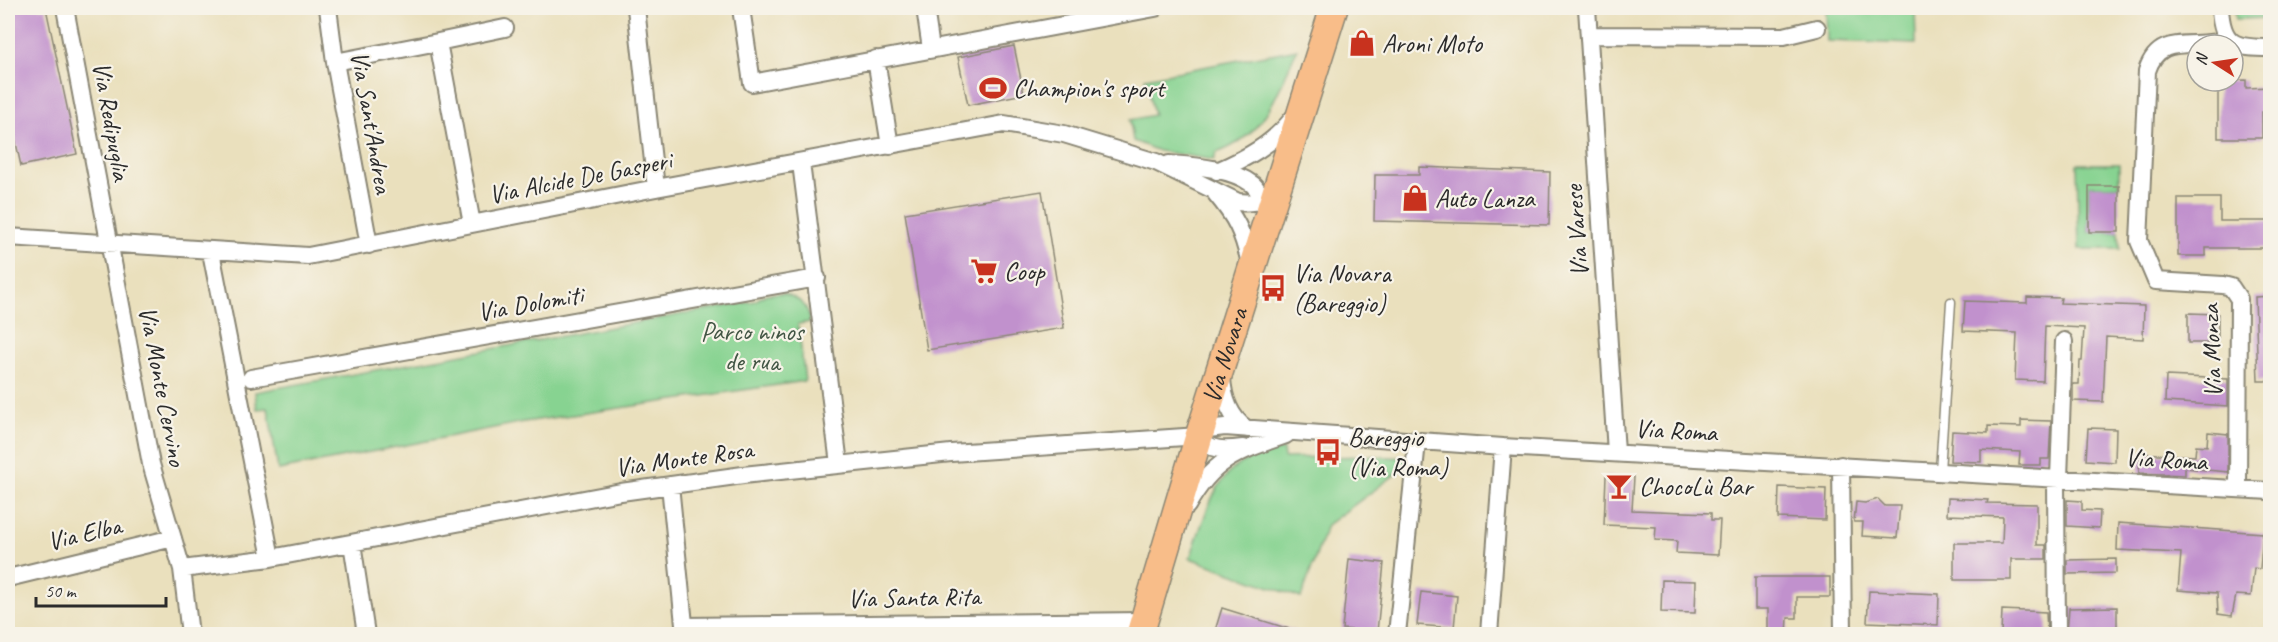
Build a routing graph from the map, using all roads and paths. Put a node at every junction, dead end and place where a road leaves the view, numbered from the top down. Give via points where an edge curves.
1 (65, 8) edge
2 (328, 8) edge
3 (636, 8) edge
4 (741, 8) edge
5 (925, 8) edge
6 (1155, 8) edge
7 (1334, 8) edge
8 (1587, 8) edge
9 (2220, 8) edge
10 (505, 28) dead end
11 (1817, 28) dead end
12 (2225, 33) edge
13 (1589, 35) junction
14 (438, 42) junction
15 (2185, 45) edge
16 (2245, 47) edge
17 (2271, 48) edge
18 (932, 49) junction
19 (876, 59) junction
20 (335, 62) junction
21 (1304, 103) junction
22 (890, 146) junction
23 (1156, 162) junction
24 (801, 163) junction
25 (1217, 171) junction
26 (656, 188) junction
27 (1214, 190) junction
28 (1270, 202) junction
29 (472, 224) junction
30 (8, 237) edge
31 (109, 243) junction
32 (369, 245) junction
33 (211, 252) junction
34 (1252, 273) junction
35 (817, 278) junction
36 (1951, 302) dead end
37 (2064, 341) dead end
38 (1221, 366) junction
39 (251, 378) dead end
40 (1247, 429) junction
41 (1290, 434) junction
42 (1199, 436) junction
43 (1417, 442) junction
44 (1259, 445) junction
45 (1503, 447) junction
46 (1616, 452) junction
47 (839, 464) junction
48 (1841, 465) junction
49 (1940, 471) junction
50 (2058, 478) junction
51 (670, 485) junction
52 (2238, 489) junction
53 (2271, 491) edge
54 (1170, 535) junction
55 (173, 538) junction
56 (352, 543) junction
57 (271, 558) junction
58 (182, 569) junction
59 (8, 578) edge
60 (1142, 628) edge
61 (684, 630) edge
62 (190, 634) edge
63 (366, 634) edge
64 (1397, 634) edge
65 (1490, 634) edge
66 (1843, 634) edge
67 (2057, 634) edge

1 - 31 street, Via Redipuglia
2 - 20 street, Via Sant'Andrea
3 - 26 street
4 - 19 street via 752,83
5 - 18 street
6 - 18 street
7 - 21 main road, Via Novara
8 - 13 street, Via Varese
9 - 12 street
10 - 14 street
11 - 13 street via 1784,36
13 - 46 street, Via Varese
14 - 20 street
14 - 29 street
15 - 52 street, Via Monza via 2165,46 2151,59 2147,71 2139,235 2141,251 2156,281 2223,285 2231,287 2239,299
16 - 17 street
18 - 19 street
19 - 22 street
20 - 32 street, Via Sant'Andrea
21 - 25 street via 1283,131 1260,150
21 - 28 main road, Via Novara
22 - 23 street, Via Alcide De Gasperi via 1004,124 1064,134
22 - 24 street, Via Alcide De Gasperi
23 - 25 street, Via Alcide De Gasperi
23 - 27 street, Via Alcide De Gasperi
24 - 26 street, Via Alcide De Gasperi
24 - 35 street
25 - 28 street, Via Alcide De Gasperi via 1243,178
26 - 29 street, Via Alcide De Gasperi
27 - 28 street, Via Alcide De Gasperi via 1238,202
27 - 34 street, Via Alcide De Gasperi via 1243,232
28 - 34 main road, Via Novara
29 - 32 street, Via Alcide De Gasperi
30 - 31 street, Via Alcide De Gasperi
31 - 33 street, Via Alcide De Gasperi
31 - 55 street, Via Monte Cervino via 151,464
32 - 33 street, Via Alcide De Gasperi via 308,256
33 - 57 street
34 - 38 main road, Via Novara
35 - 39 street, Via Dolomiti
35 - 47 street
36 - 49 lane
37 - 50 street
38 - 40 street via 1228,405
38 - 42 main road, Via Novara
40 - 41 street, Via Roma
40 - 42 street, Via Roma via 1215,427
41 - 43 street, Via Roma
41 - 44 street
42 - 44 street via 1215,449
42 - 47 street, Via Monte Rosa
42 - 54 main road, Via Novara
43 - 45 street, Via Roma
43 - 64 street
44 - 54 street via 1208,473
45 - 46 street, Via Roma
45 - 65 street
46 - 48 street, Via Roma
47 - 51 street, Via Monte Rosa
48 - 49 street, Via Roma
48 - 66 street
49 - 50 street, Via Roma
50 - 52 street, Via Roma
50 - 67 street
51 - 56 street, Via Monte Rosa
51 - 61 street
52 - 53 street, Via Roma
54 - 60 main road, Via Novara
55 - 58 street, Via Monte Cervino
55 - 59 street, Via Elba
56 - 57 street, Via Monte Rosa
56 - 63 street
57 - 58 street, Via Monte Rosa
58 - 62 street, Via Monte Cervino
60 - 61 street, Via Santa Rita

